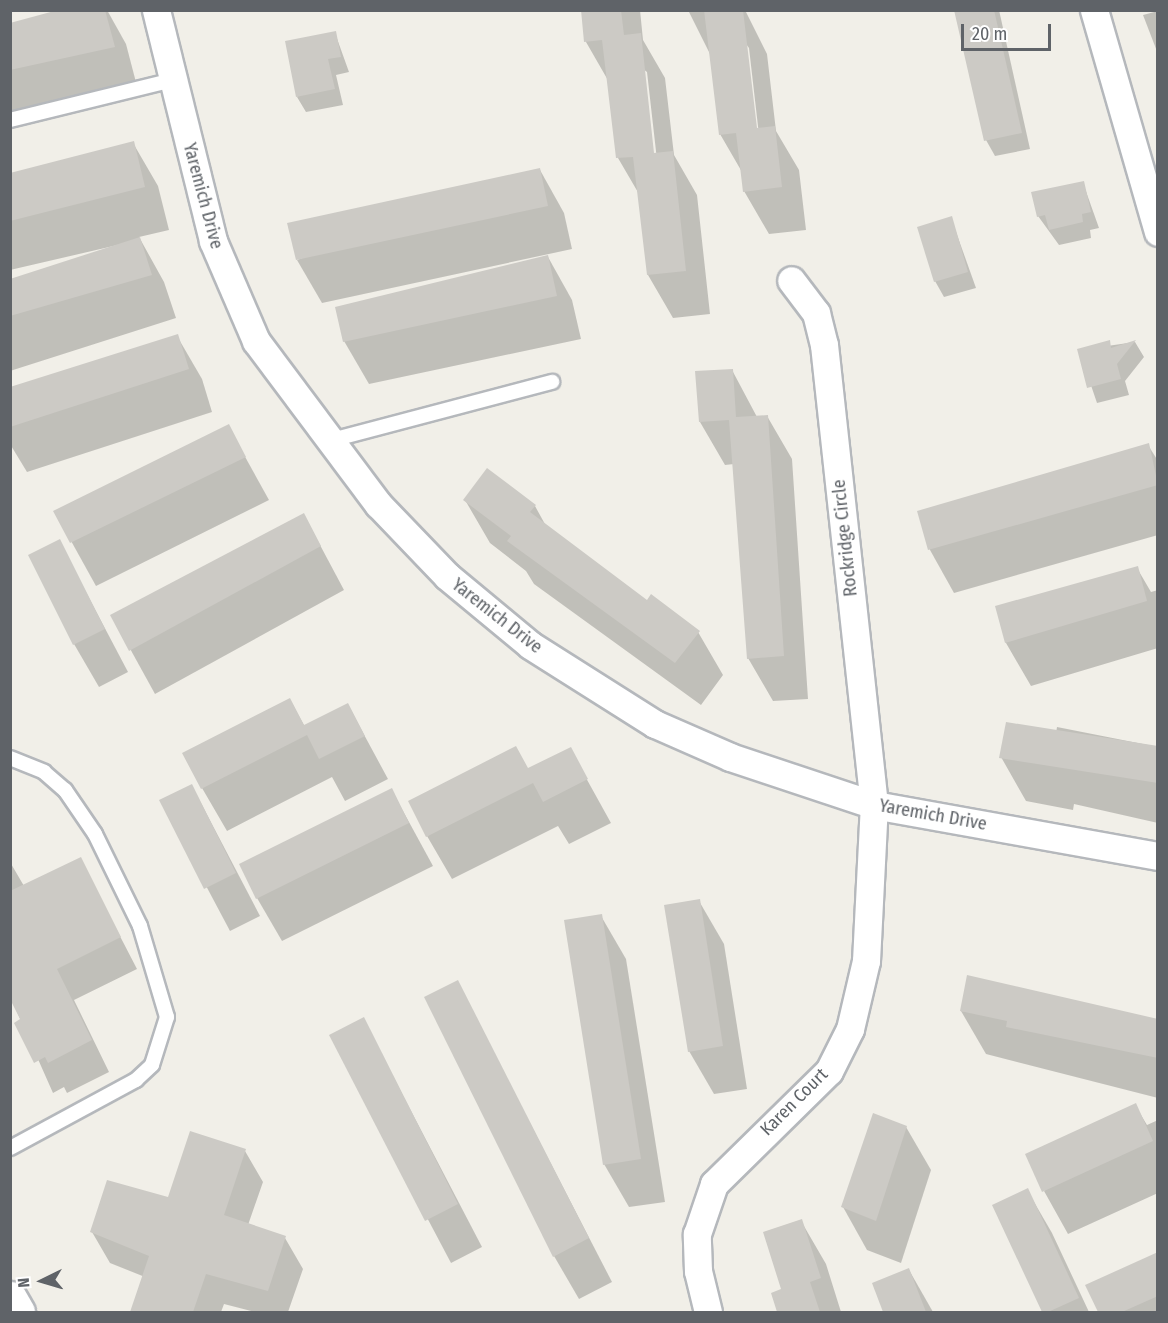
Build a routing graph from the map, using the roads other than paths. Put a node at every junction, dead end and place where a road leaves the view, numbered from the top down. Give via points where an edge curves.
1 (156, 10) edge
2 (1094, 10) edge
3 (173, 80) junction
4 (10, 120) edge
5 (1158, 232) edge
6 (791, 280) dead end
7 (552, 382) dead end
8 (328, 441) junction
9 (10, 758) edge
10 (874, 805) junction
11 (1158, 856) edge
12 (10, 1148) edge
13 (10, 1298) edge
14 (18, 1312) edge
15 (708, 1312) edge

1 - 3 street, Yaremich Drive
2 - 5 street
3 - 4 lane
3 - 8 street, Yaremich Drive via 213,241 256,341
6 - 10 street, Rockridge Circle via 816,313 824,345
7 - 8 lane
8 - 10 street, Yaremich Drive via 447,576 530,645 655,724 730,757
9 - 12 lane via 44,772 65,790 95,834 140,926 167,1017 152,1065 136,1080
10 - 11 street, Yaremich Drive
10 - 15 street, Karen Court via 866,961 850,1029 829,1071 714,1184 698,1234 698,1271
13 - 14 street

